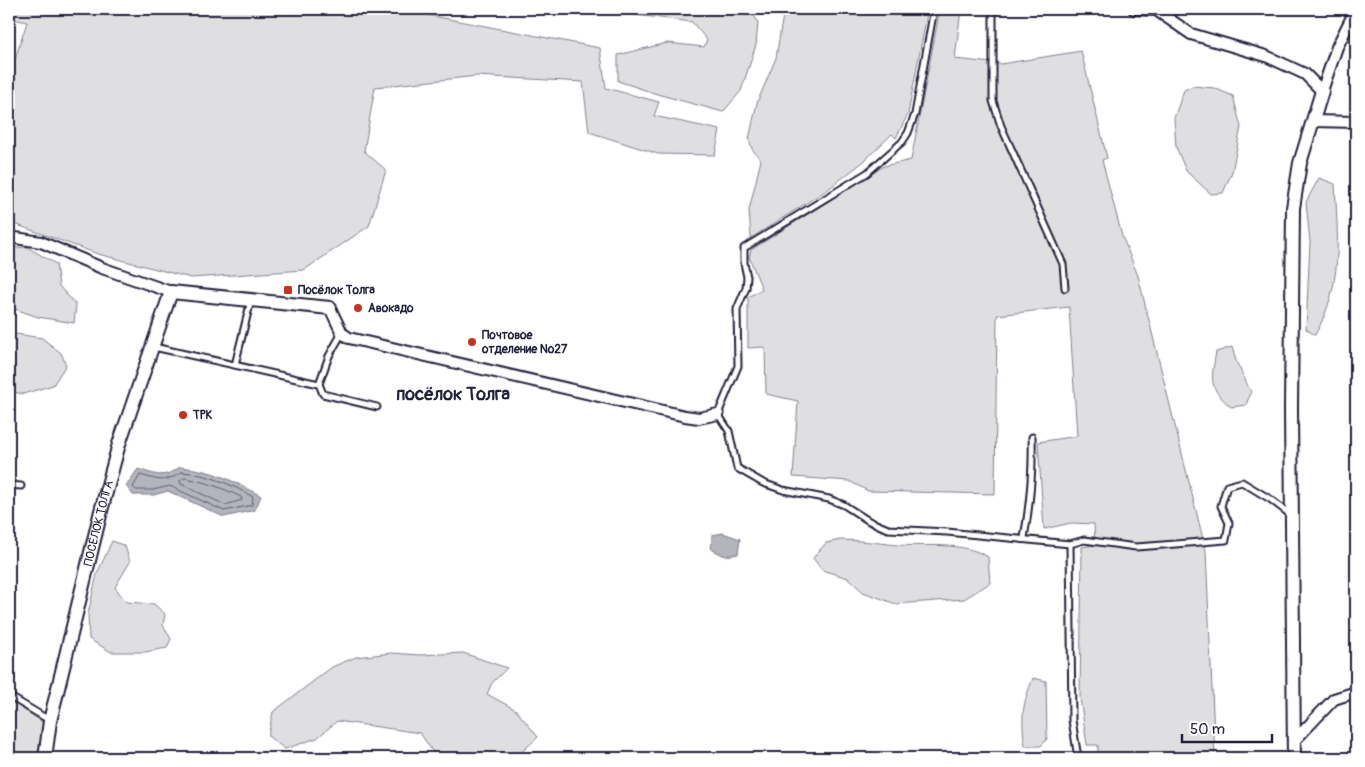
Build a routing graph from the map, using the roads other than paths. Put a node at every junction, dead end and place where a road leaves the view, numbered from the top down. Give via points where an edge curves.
1 (10, 9) edge
2 (934, 9) edge
3 (994, 9) edge
4 (1134, 9) edge
5 (1356, 9) edge
6 (1157, 10) edge
7 (9, 16) edge
8 (1322, 91) junction
9 (1314, 121) junction
10 (1356, 122) edge
11 (9, 237) edge
12 (1066, 288) dead end
13 (171, 292) junction
14 (251, 300) junction
15 (330, 308) joint
16 (342, 333) junction
17 (152, 346) junction
18 (235, 365) junction
19 (319, 384) junction
20 (377, 407) dead end
21 (718, 414) junction
22 (1032, 437) dead end
23 (9, 485) edge
24 (21, 486) dead end
25 (1292, 516) junction
26 (1024, 538) junction
27 (1070, 544) junction
28 (1356, 692) edge
29 (9, 696) edge
30 (50, 721) junction
31 (1294, 740) junction
32 (45, 758) edge
33 (1078, 758) edge
34 (1294, 758) edge

1 - 7 lane
2 - 21 lane via 915,114 902,142 867,173 744,248 747,277 738,310 738,366
3 - 12 lane via 992,101 1063,264
4 - 6 street
5 - 8 street via 1337,47
6 - 8 street via 1191,34 1266,56 1305,74
8 - 9 street
9 - 10 street
9 - 25 street via 1300,163 1293,208
11 - 13 street via 41,242
13 - 14 street
13 - 17 street, ПОСЁЛОК ТОЛГА
14 - 15 street
14 - 18 lane
15 - 16 street
16 - 19 lane
16 - 21 street via 349,338 685,416 699,418
17 - 18 lane
17 - 30 street, ПОСЁЛОК ТОЛГА via 119,444
18 - 19 lane
19 - 20 lane via 323,394
21 - 26 lane via 730,431 737,468 763,483 829,499 888,528
22 - 26 lane via 1031,492
23 - 24 lane
25 - 27 lane via 1242,482 1227,486 1223,499 1222,506 1230,523 1226,540 1136,547 1084,540
25 - 31 street
26 - 27 lane
27 - 33 lane via 1072,720
28 - 31 street via 1334,699
29 - 30 lane
30 - 32 street, ПОСЁЛОК ТОЛГА
31 - 34 street

